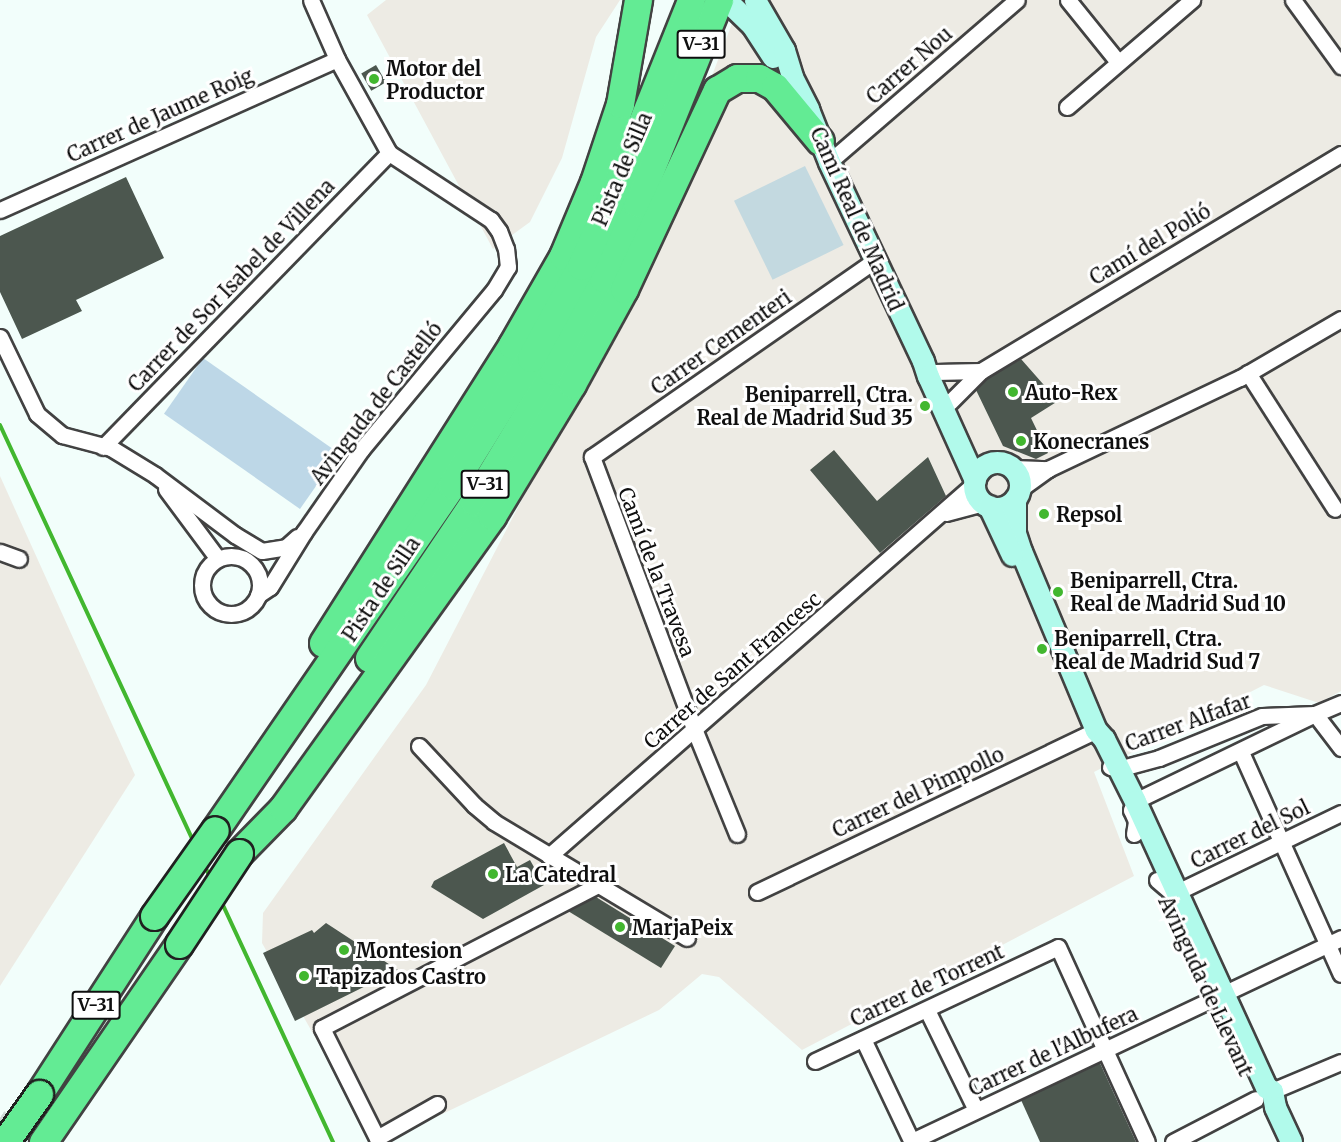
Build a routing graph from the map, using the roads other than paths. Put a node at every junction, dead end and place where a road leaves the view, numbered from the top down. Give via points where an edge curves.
1 (311, 0) edge
2 (638, 0) edge
3 (691, 0) edge
4 (719, 0) edge
5 (726, 0) edge
6 (1017, 0) edge
7 (1068, 0) edge
8 (1192, 0) edge
9 (1293, 0) edge
10 (758, 3) edge
11 (337, 59) junction
12 (1118, 63) junction
13 (1341, 66) edge
14 (792, 77) junction
15 (672, 83) junction
16 (1067, 106) dead end
17 (824, 151) junction
18 (389, 153) junction
19 (1341, 154) edge
20 (0, 210) edge
21 (874, 261) junction
22 (1341, 319) edge
23 (0, 337) edge
24 (929, 366) junction
25 (981, 371) junction
26 (1248, 373) junction
27 (950, 402) junction
28 (103, 447) junction
29 (592, 458) joint
30 (1006, 465) junction
31 (1048, 469) junction
32 (155, 475) junction
33 (980, 493) junction
34 (1017, 495) junction
35 (1335, 509) dead end
36 (304, 532) junction
37 (235, 535) junction
38 (0, 552) edge
39 (237, 556) junction
40 (19, 559) dead end
41 (218, 559) junction
42 (258, 595) junction
43 (1084, 702) junction
44 (1341, 703) edge
45 (1315, 714) junction
46 (695, 731) junction
47 (1096, 736) junction
48 (419, 746) dead end
49 (1341, 747) edge
50 (1241, 752) junction
51 (1113, 771) junction
52 (1135, 801) junction
53 (1341, 813) edge
54 (214, 830) junction
55 (737, 834) dead end
56 (1134, 834) junction
57 (1281, 842) junction
58 (239, 854) junction
59 (549, 856) junction
60 (1157, 880) junction
61 (598, 885) junction
62 (757, 892) dead end
63 (1177, 892) junction
64 (687, 938) dead end
65 (1334, 941) edge
66 (1341, 974) edge
67 (1217, 996) junction
68 (927, 1010) junction
69 (863, 1039) junction
70 (1104, 1049) junction
71 (815, 1061) dead end
72 (1341, 1062) edge
73 (1264, 1095) junction
74 (437, 1104) dead end
75 (976, 1110) junction
76 (5, 1142) edge
77 (43, 1142) edge
78 (912, 1142) edge
79 (1147, 1142) edge
80 (1173, 1142) edge
81 (1280, 1142) edge
82 (1292, 1142) edge

1 - 11 street
2 - 54 highway via 620,104 594,182 563,256 512,345 294,692 238,771
3 - 15 highway, Pista de Silla / V-31
4 - 15 highway, Pista de Silla / V-31
5 - 14 street, Camí Real de Madrid via 752,25 772,56
6 - 17 street, Carrer Nou
7 - 12 street
8 - 12 street
9 - 13 street
10 - 14 street, Camí Real de Madrid via 784,50
11 - 18 street
11 - 20 street, Carrer de Jaume Roig
12 - 16 street
14 - 17 street, Camí Real de Madrid
15 - 54 highway, Pista de Silla / V-31 via 531,358 452,485
15 - 58 highway, Pista de Silla / V-31 via 603,278 553,372 474,502
17 - 21 street, Camí Real de Madrid
17 - 58 highway via 775,87 759,78 737,78 717,90 624,289 492,516 283,808
18 - 28 street, Carrer de Sor Isabel de Villena
18 - 36 street, Avinguda de Castelló via 490,220 506,249 508,267 494,290 361,450
19 - 25 street, Camí del Polió
21 - 24 street, Camí Real de Madrid
21 - 29 street, Carrer Cementeri
22 - 26 street
23 - 28 street via 37,414 63,435
24 - 25 street
24 - 27 street, Camí Real de Madrid
24 - 33 street, Camí Real de Madrid via 928,376
25 - 27 street, Camí del Polió
26 - 31 street
26 - 35 street
27 - 30 street, Camí Real de Madrid via 976,449
28 - 32 street
29 - 46 street, Camí de la Travesa
30 - 31 street
30 - 33 street via 987,464
30 - 34 street via 1019,478
31 - 34 street
32 - 37 street
32 - 41 street
33 - 34 street via 1003,507
33 - 43 street, Camí Real de Madrid via 1012,554 1044,640 1060,671
33 - 46 street, Carrer de Sant Francesc via 943,514
34 - 43 street, Camí Real de Madrid via 1015,533
36 - 37 street via 286,547 262,551
36 - 42 street, Avinguda de Castelló via 270,587
37 - 39 street
38 - 40 street
39 - 41 street
39 - 42 street via 256,571 260,579
41 - 42 street via 210,565 203,580 211,605 227,614 237,613 254,603
43 - 47 street, Camí Real de Madrid
44 - 45 street, Carrer Alfafar
45 - 49 street
45 - 50 street
45 - 51 street, Carrer Alfafar via 1262,716 1159,758
46 - 55 street, Camí de la Travesa
46 - 59 street, Carrer de Sant Francesc
47 - 51 street, Camí Real de Madrid
47 - 62 street, Carrer del Pimpollo
48 - 59 street via 484,814
50 - 52 street
50 - 57 street
51 - 52 street, Avinguda de Llevant
51 - 56 street, Avinguda de Llevant
52 - 56 street, Avinguda de Llevant via 1131,810 1136,821
52 - 63 street, Avinguda de Llevant
53 - 57 street, Carrer del Sol
54 - 76 highway, Pista de Silla / V-31, bridge
56 - 60 street, Avinguda de Llevant
57 - 63 street, Carrer del Sol
57 - 65 street
58 - 77 highway, Pista de Silla / V-31, bridge
59 - 61 street
60 - 63 street, Avinguda de Llevant via 1172,893
60 - 67 street, Avinguda de Llevant
61 - 64 street
61 - 74 street via 322,1028 378,1138
63 - 67 street, Avinguda de Llevant
65 - 66 street
65 - 67 street, Carrer de l'Albufera
67 - 70 street, Carrer de l'Albufera
67 - 73 street, Avinguda de Llevant
68 - 69 street, Carrer de Torrent
68 - 70 street, Carrer de Torrent via 1058,947
68 - 75 street
69 - 71 street, Carrer de Torrent
69 - 78 street
70 - 75 street, Carrer de l'Albufera
70 - 79 street
72 - 73 street
73 - 80 street
73 - 81 street, Avinguda de Llevant
73 - 82 street, Avinguda de Llevant
75 - 78 street, Carrer de l'Albufera

